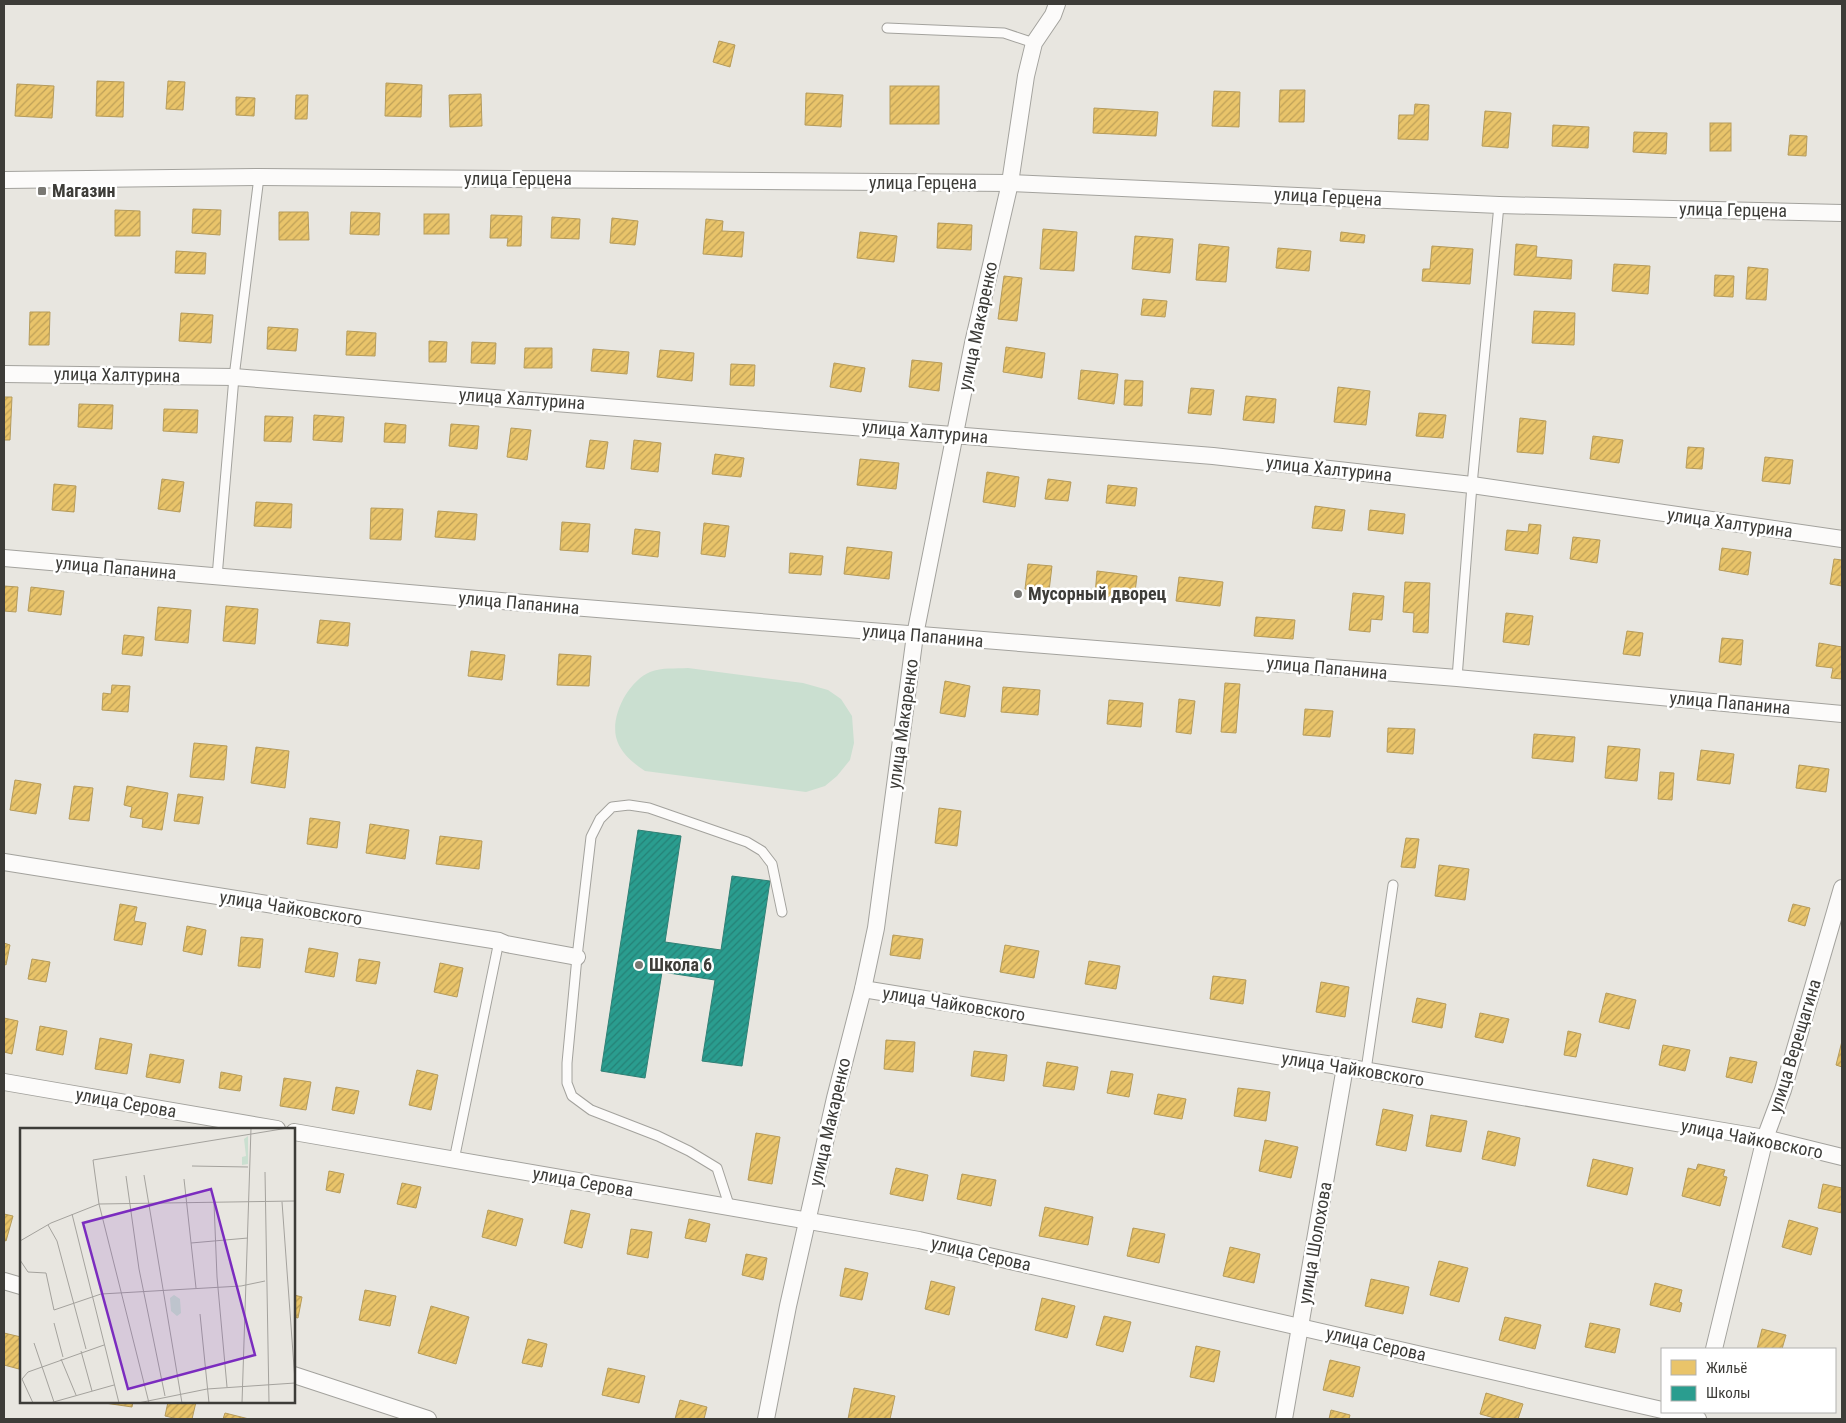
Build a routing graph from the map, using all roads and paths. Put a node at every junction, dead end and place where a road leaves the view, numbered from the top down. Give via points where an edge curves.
1 (1056, 4) edge
2 (887, 28) dead end
3 (1034, 43) junction
4 (259, 177) junction
5 (4, 180) edge
6 (1010, 183) junction
7 (1499, 205) junction
8 (1842, 213) edge
9 (4, 374) edge
10 (234, 377) junction
11 (955, 434) junction
12 (1472, 485) junction
13 (1842, 539) edge
14 (4, 558) edge
15 (216, 577) junction
16 (915, 635) junction
17 (1457, 678) junction
18 (1842, 714) edge
19 (4, 862) edge
20 (1393, 885) dead end
21 (1842, 888) edge
22 (782, 912) dead end
23 (500, 941) junction
24 (577, 956) junction
25 (863, 989) junction
26 (1345, 1067) junction
27 (1366, 1070) junction
28 (4, 1082) edge
29 (271, 1128) edge
30 (295, 1132) edge
31 (1765, 1138) junction
32 (1842, 1157) edge
33 (454, 1160) junction
34 (730, 1208) junction
35 (807, 1222) junction
36 (4, 1282) edge
37 (20, 1286) edge
38 (1300, 1326) junction
39 (1714, 1348) edge
40 (295, 1375) edge
41 (1661, 1410) edge
42 (1672, 1413) edge
43 (428, 1419) edge
44 (766, 1419) edge
45 (1284, 1419) edge
46 (1697, 1419) edge

1 - 3 street, улица Макаренко via 1053,15
2 - 3 lane via 1004,34
3 - 6 street, улица Макаренко
4 - 5 street, улица Герцена
4 - 6 street, улица Герцена
4 - 10 lane
6 - 7 street, улица Герцена
6 - 11 street, улица Макаренко via 972,343
7 - 8 street, улица Герцена
7 - 12 lane
9 - 10 street, улица Халтурина
10 - 11 street, улица Халтурина
10 - 15 lane
11 - 12 street, улица Халтурина via 1213,456
11 - 16 street, улица Макаренко
12 - 13 street, улица Халтурина
12 - 17 lane
14 - 15 street, улица Папанина
15 - 16 street, улица Папанина
16 - 17 street, улица Папанина
16 - 25 street, улица Макаренко via 876,928
17 - 18 street, улица Папанина
19 - 23 street, улица Чайковского
20 - 27 lane
21 - 31 street, улица Верещагина via 1783,1090
22 - 24 lane via 772,864 762,851 747,842 649,808 612,807 600,819 592,837
23 - 24 street, улица Чайковского
23 - 33 lane
24 - 34 lane via 567,1063 567,1083 572,1096 591,1110 658,1136 717,1168
25 - 26 street, улица Чайковского
25 - 35 street, улица Макаренко
26 - 27 street, улица Чайковского
26 - 38 street, улица Шолохова
27 - 31 street, улица Чайковского
28 - 29 street, улица Серова
30 - 33 street, улица Серова
31 - 32 street, улица Чайковского
31 - 39 street, улица Верещагина
33 - 34 street, улица Серова
34 - 35 street, улица Серова
35 - 38 street, улица Серова via 919,1240
35 - 44 street, улица Макаренко
36 - 37 street
38 - 41 street, улица Серова
38 - 45 street, улица Шолохова
40 - 43 street
42 - 46 street

